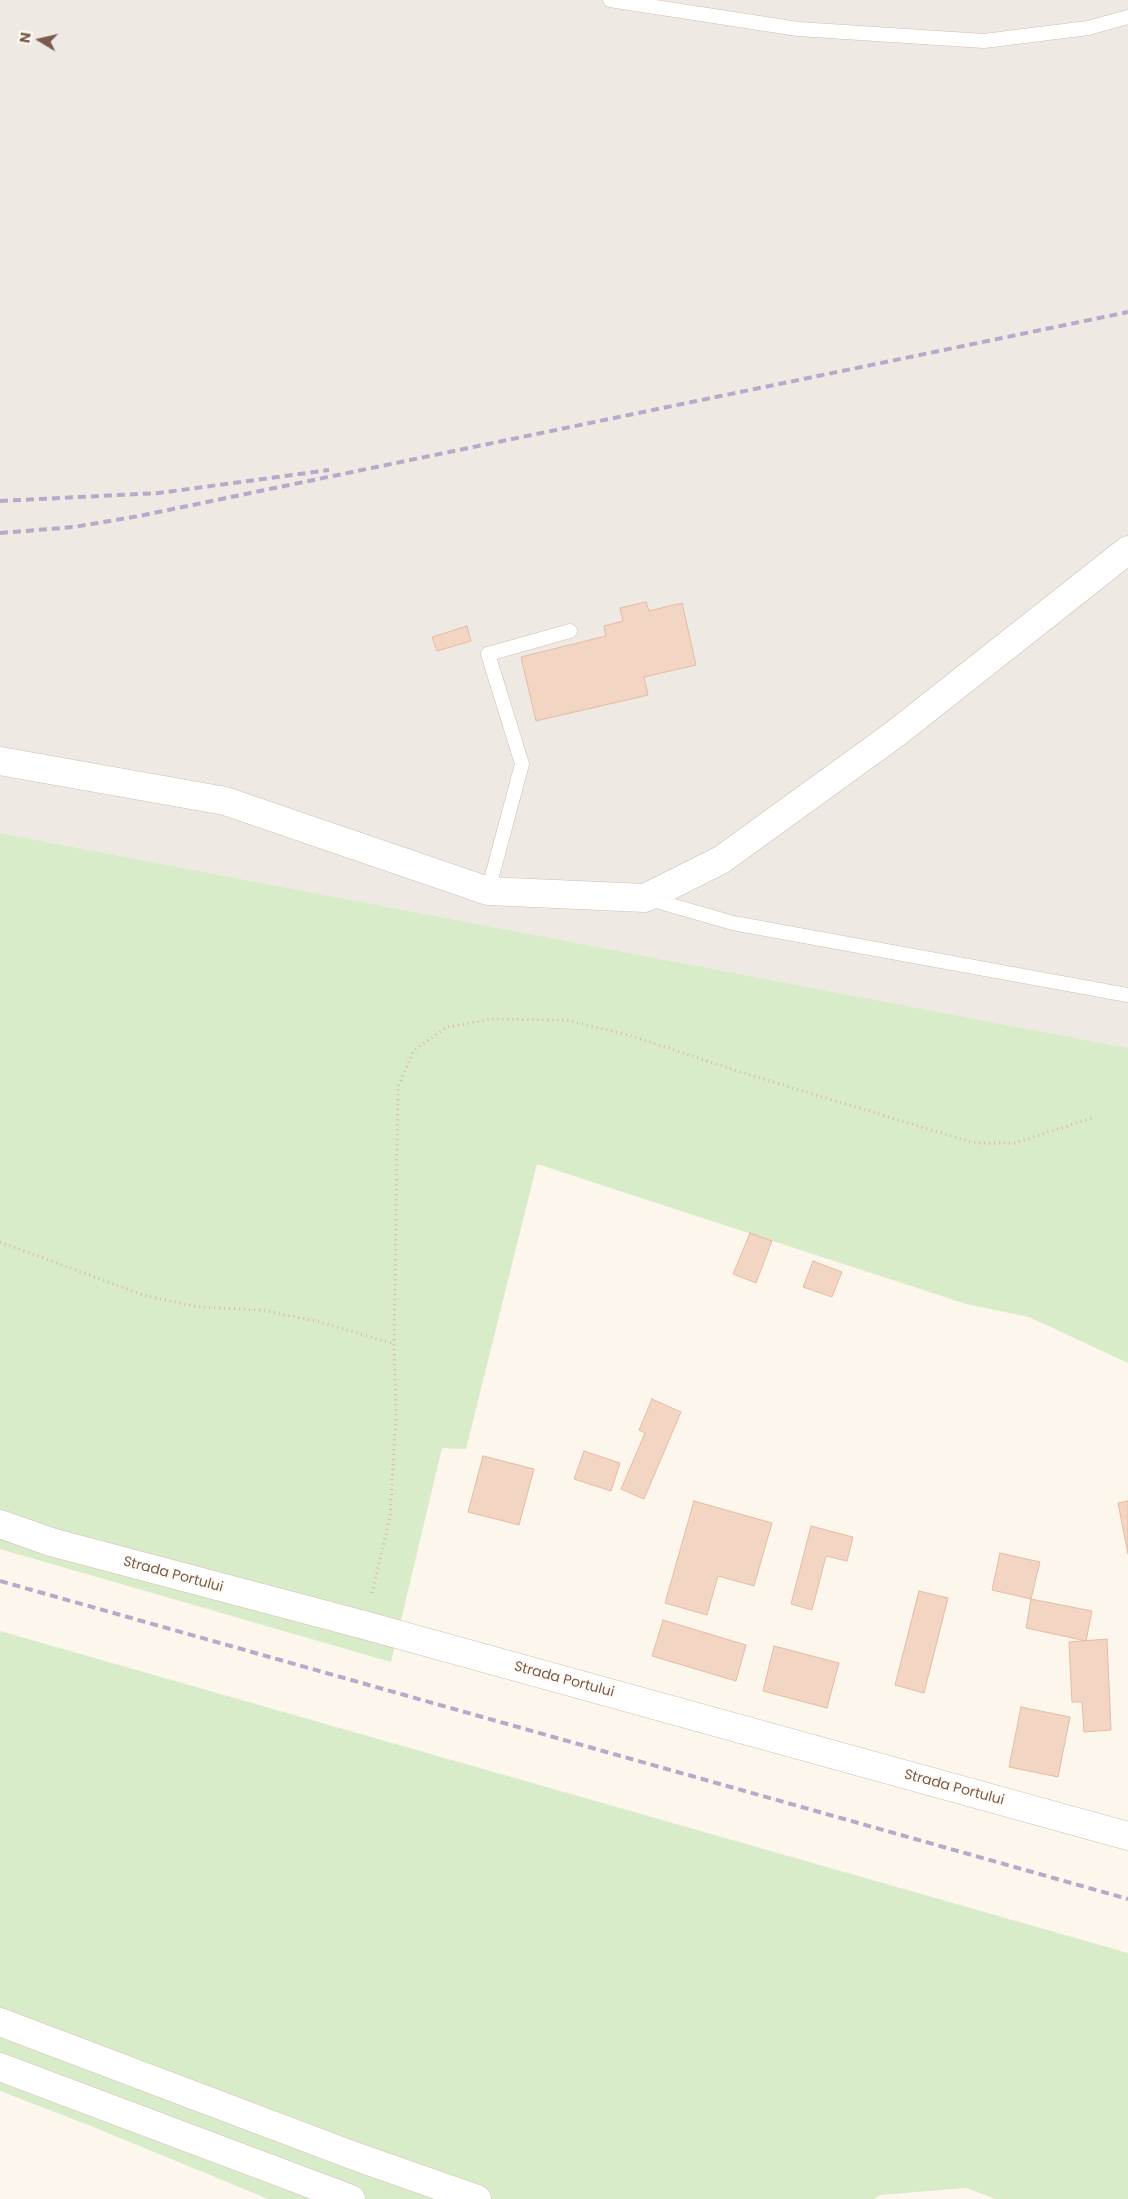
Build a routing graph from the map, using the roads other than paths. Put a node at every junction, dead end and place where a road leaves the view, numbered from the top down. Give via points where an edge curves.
1 (610, 0) edge
2 (1128, 17) edge
3 (1128, 550) edge
4 (570, 631) dead end
5 (0, 761) edge
6 (488, 891) junction
7 (645, 898) junction
8 (1128, 995) edge
9 (0, 1524) edge
10 (1128, 1836) edge
11 (0, 2022) edge
12 (0, 2067) edge
13 (351, 2199) edge
14 (477, 2199) edge

1 - 2 lane via 798,29 984,41 1088,28
3 - 7 street via 895,734 721,860
4 - 6 lane via 488,654 522,764
5 - 6 street via 225,801
6 - 7 street
7 - 8 lane via 733,924
9 - 10 street, Strada Portului via 51,1542
11 - 14 street
12 - 13 street

